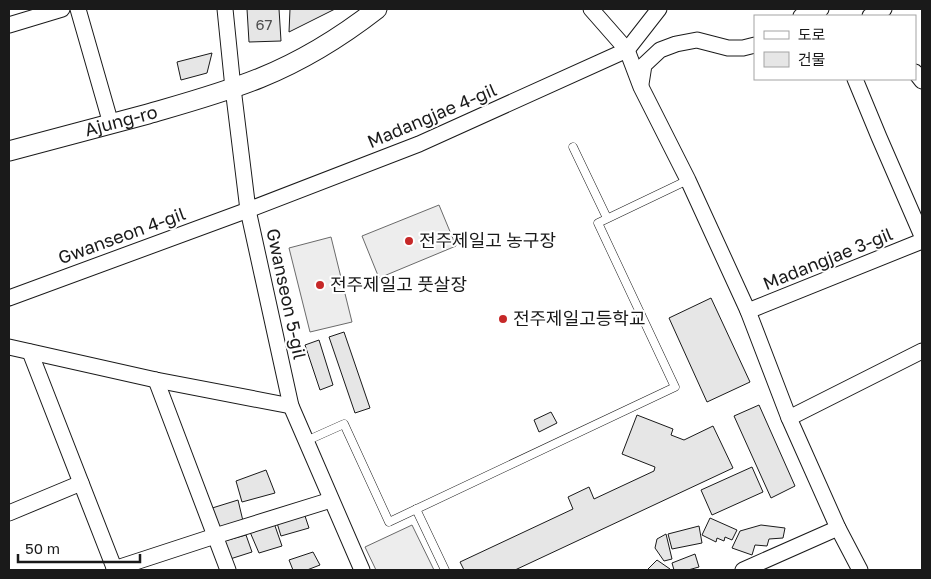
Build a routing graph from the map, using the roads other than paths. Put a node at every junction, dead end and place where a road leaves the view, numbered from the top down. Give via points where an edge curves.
1 (62, 9) edge
2 (78, 9) edge
3 (224, 9) edge
4 (377, 9) edge
5 (591, 9) edge
6 (659, 9) edge
7 (821, 9) edge
8 (884, 9) edge
9 (804, 15) edge
10 (871, 15) edge
11 (9, 25) edge
12 (754, 45) edge
13 (627, 50) junction
14 (855, 80) edge
15 (641, 87) junction
16 (233, 88) junction
17 (111, 124) junction
18 (573, 147) dead end
19 (9, 151) edge
20 (688, 180) junction
21 (248, 210) junction
22 (607, 218) junction
23 (922, 236) edge
24 (922, 242) edge
25 (9, 298) edge
26 (748, 311) junction
27 (9, 347) edge
28 (922, 351) edge
29 (30, 352) junction
30 (156, 380) junction
31 (290, 406) junction
32 (789, 418) junction
33 (306, 441) junction
34 (80, 483) junction
35 (332, 500) junction
36 (416, 509) junction
37 (9, 513) edge
38 (838, 528) junction
39 (215, 536) junction
40 (114, 570) edge
41 (228, 570) edge
42 (362, 570) edge
43 (445, 570) edge
44 (743, 570) edge
45 (860, 570) edge

1 - 11 street
2 - 17 street
3 - 16 street
4 - 16 street, Ajung-ro via 288,66
5 - 13 street
6 - 13 street, Madangjae 4-gil
7 - 9 street
8 - 10 street
12 - 15 street via 728,48 697,40 676,44 660,50 644,66
13 - 15 street
13 - 21 street, Madangjae 4-gil via 418,144
14 - 23 street
15 - 20 street
16 - 17 street, Ajung-ro
16 - 21 street, Gwanseon 5-gil
17 - 19 street, Ajung-ro
18 - 22 lane
20 - 22 lane
20 - 26 street, Madangjae 3-gil
21 - 25 street, Gwanseon 4-gil
21 - 31 street, Gwanseon 5-gil
22 - 36 lane via 598,222 675,387
24 - 26 street, Madangjae 3-gil
26 - 32 street, Madangjae 3-gil
27 - 29 street
28 - 32 street
29 - 30 street
29 - 34 street
30 - 31 street
30 - 39 street
31 - 33 street, Gwanseon 5-gil
32 - 38 street, Madangjae 3-gil
33 - 35 street, Gwanseon 5-gil
33 - 36 lane via 344,424 389,522
34 - 37 street
34 - 40 street
35 - 39 street
35 - 42 street, Gwanseon 5-gil
36 - 43 lane
38 - 44 street
38 - 45 street, Madangjae 3-gil
39 - 40 street
39 - 41 street

